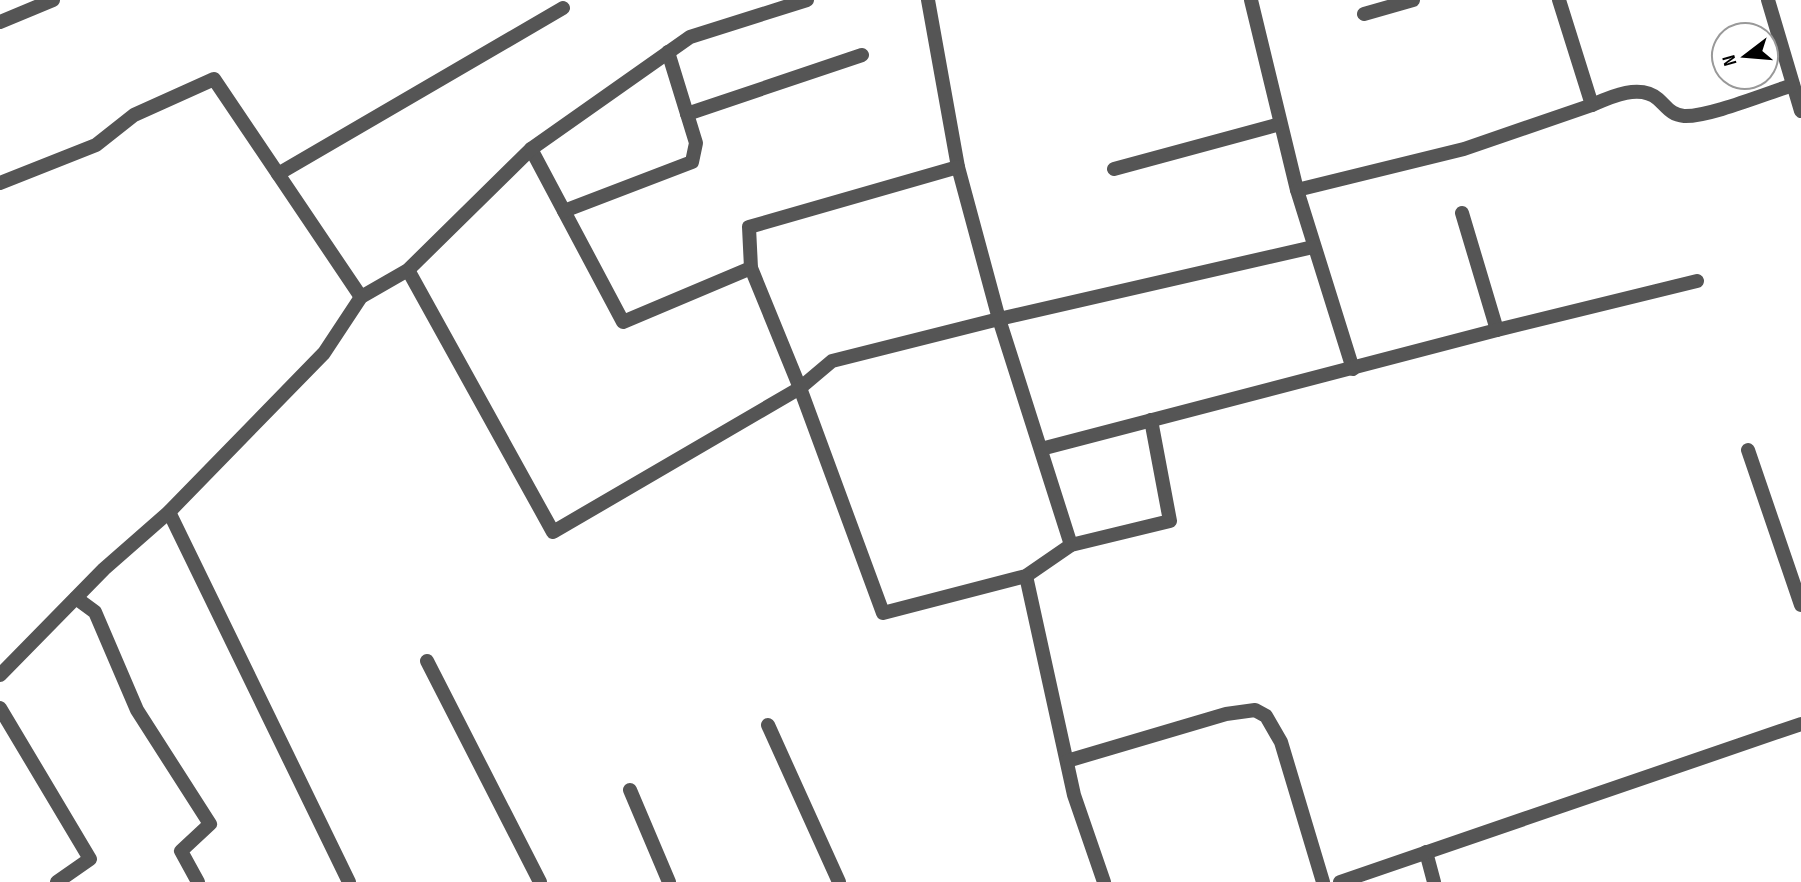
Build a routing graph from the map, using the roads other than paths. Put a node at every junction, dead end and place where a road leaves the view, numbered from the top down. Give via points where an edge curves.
1 (53, 0) edge
2 (807, 0) edge
3 (928, 0) edge
4 (1251, 0) edge
5 (1413, 0) edge
6 (1559, 0) edge
7 (1769, 0) edge
8 (564, 8) dead end
9 (1364, 14) dead end
10 (0, 22) edge
11 (668, 52) junction
12 (862, 55) dead end
13 (1793, 85) junction
14 (1592, 105) junction
15 (1801, 111) edge
16 (687, 114) junction
17 (1280, 124) junction
18 (531, 149) junction
19 (958, 167) junction
20 (1114, 169) dead end
21 (278, 174) junction
22 (0, 183) edge
23 (1297, 190) junction
24 (564, 211) junction
25 (1462, 213) dead end
26 (1313, 247) junction
27 (751, 268) junction
28 (408, 270) junction
29 (1697, 281) dead end
30 (361, 297) junction
31 (999, 318) junction
32 (1497, 330) junction
33 (1353, 369) junction
34 (800, 388) junction
35 (1151, 420) junction
36 (1041, 449) junction
37 (1748, 450) dead end
38 (169, 512) junction
39 (1071, 545) junction
40 (1026, 576) junction
41 (76, 598) junction
42 (1801, 605) edge
43 (427, 661) dead end
44 (0, 675) edge
45 (0, 708) edge
46 (1801, 724) edge
47 (768, 725) dead end
48 (1067, 761) junction
49 (630, 790) dead end
50 (1426, 852) junction
51 (57, 882) edge
52 (198, 882) edge
53 (349, 882) edge
54 (540, 882) edge
55 (669, 882) edge
56 (839, 882) edge
57 (1104, 882) edge
58 (1323, 882) edge
59 (1340, 882) edge
60 (1434, 882) edge

1 - 10 street
2 - 11 street via 690,37
3 - 19 street
4 - 17 street
5 - 9 street
6 - 14 street
7 - 13 street
8 - 21 street
11 - 16 street
11 - 18 street
12 - 16 street
13 - 14 street via 1700,115 1670,112 1651,94 1619,94
13 - 15 street
14 - 23 street via 1464,149
16 - 24 street via 696,143 692,162
17 - 20 street
17 - 23 street
18 - 24 street
18 - 28 street
19 - 27 street via 749,227
19 - 31 street
21 - 22 street via 214,79 134,115 96,145
21 - 30 street
23 - 26 street
24 - 27 street via 623,322
25 - 32 street
26 - 31 street
26 - 33 street
27 - 34 street
28 - 30 street
28 - 34 street via 553,532
29 - 32 street
30 - 38 street via 324,352
31 - 34 street via 832,362
31 - 36 street
32 - 33 street
33 - 35 street
34 - 40 street via 883,612
35 - 36 street
35 - 39 street via 1170,520
36 - 39 street
37 - 42 street
38 - 41 street
38 - 53 street
39 - 40 street
40 - 48 street
41 - 44 street
41 - 52 street via 95,612 137,710 210,824 181,851
43 - 54 street
45 - 51 street via 90,859
46 - 50 street
47 - 56 street
48 - 57 street
48 - 58 street via 1226,714 1255,710 1266,716 1281,743
49 - 55 street
50 - 59 street
50 - 60 street

